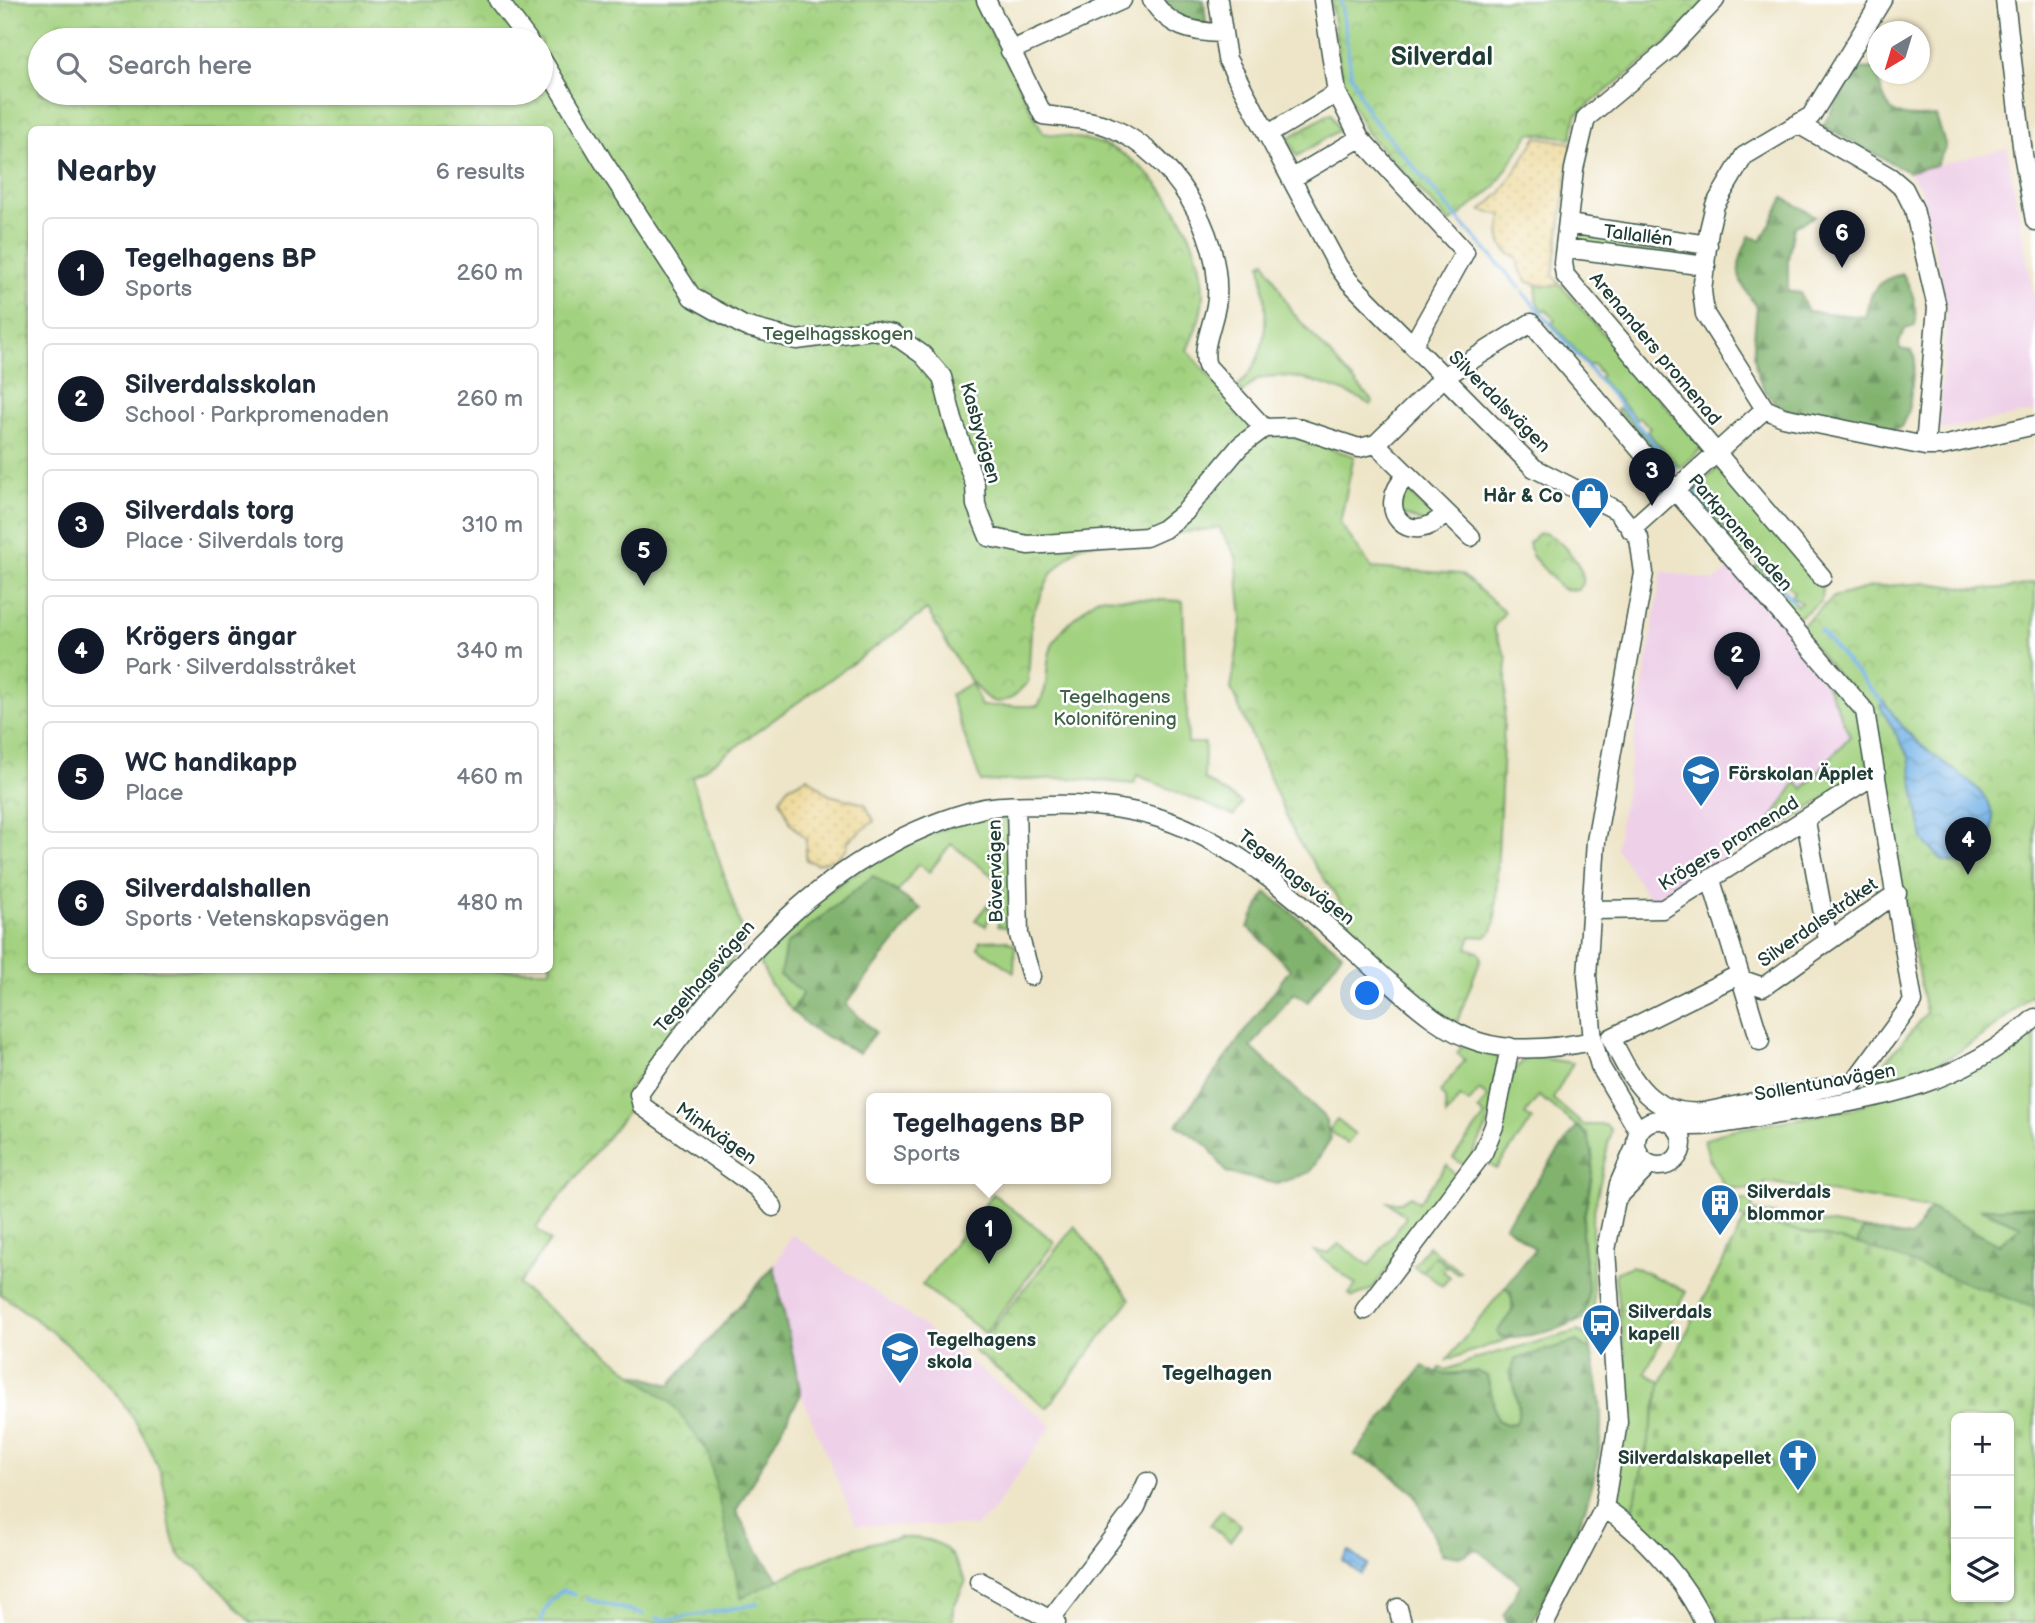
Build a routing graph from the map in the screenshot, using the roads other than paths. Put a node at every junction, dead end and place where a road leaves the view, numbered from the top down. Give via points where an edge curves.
1 (498, 0) edge
2 (986, 0) edge
3 (1122, 0) edge
4 (1152, 0) edge
5 (1218, 0) edge
6 (1323, 0) edge
7 (1715, 0) edge
8 (1882, 0) edge
9 (2006, 0) edge
10 (519, 28) edge
11 (1221, 33) junction
12 (1010, 51) junction
13 (553, 78) edge
14 (1337, 93) junction
15 (1798, 124) junction
16 (1267, 135) junction
17 (1360, 138) junction
18 (1291, 180) junction
19 (2035, 221) edge
20 (1568, 224) junction
21 (1708, 244) junction
22 (1565, 248) junction
23 (1706, 266) junction
24 (1413, 345) junction
25 (1444, 377) junction
26 (1765, 409) junction
27 (2035, 425) edge
28 (1264, 428) junction
29 (1376, 444) junction
30 (1925, 446) junction
31 (1716, 454) junction
32 (1407, 475) junction
33 (1676, 490) junction
34 (1445, 514) junction
35 (1631, 530) junction
36 (1471, 537) dead end
37 (1822, 577) dead end
38 (1877, 774) junction
39 (1016, 806) junction
40 (1806, 821) junction
41 (1711, 880) junction
42 (1896, 893) junction
43 (1591, 910) junction
44 (1828, 942) junction
45 (1031, 976) dead end
46 (1742, 978) junction
47 (2035, 1018) edge
48 (1611, 1038) joint
49 (1760, 1041) dead end
50 (1510, 1047) junction
51 (1596, 1049) junction
52 (639, 1094) joint
53 (1729, 1122) junction
54 (1667, 1123) junction
55 (1638, 1138) junction
56 (1681, 1150) junction
57 (1650, 1165) junction
58 (1616, 1198) junction
59 (773, 1207) dead end
60 (1365, 1310) dead end
61 (1147, 1482) dead end
62 (1604, 1508) junction
63 (979, 1581) dead end
64 (1053, 1621) edge
65 (1545, 1623) edge
66 (1704, 1623) edge

1 - 10 street
2 - 12 street
3 - 12 street
4 - 11 street via 1160,13 1179,27
5 - 11 street, Silverdalsvägen
6 - 14 street
7 - 20 street, Arenanders promenad via 1669,49 1586,118
8 - 15 street via 1811,116
9 - 19 street
11 - 16 street, Silverdalsvägen via 1227,59
12 - 28 street via 1043,115 1110,127 1130,138 1170,173 1189,199 1207,238 1217,279 1207,366
13 - 28 street, Kasbyvägen via 692,296 744,326 797,340 872,330 893,334 923,355 942,377 989,537 1028,545 1146,537 1185,512 1240,446
14 - 16 street
14 - 17 street
15 - 21 street via 1745,156 1715,205
15 - 30 street via 1890,177 1904,189 1914,209 1937,307
16 - 18 street, Silverdalsvägen
17 - 18 street
17 - 24 street via 1465,252
18 - 24 street, Silverdalsvägen via 1349,282
20 - 21 street, Tallallén
20 - 22 street, Arenanders promenad
21 - 23 street
22 - 23 street, Tallallén
22 - 31 street, Arenanders promenad via 1565,275
23 - 26 street via 1705,314
24 - 25 street, Silverdalsvägen
25 - 29 street
25 - 33 street, Parkpromenaden via 1531,323
25 - 35 street, Silverdalsvägen via 1534,468 1616,510
26 - 30 street via 1783,417
26 - 31 street
27 - 30 street
28 - 29 street via 1295,427 1359,448
29 - 32 street
31 - 33 street
31 - 37 street, Arenanders promenad
32 - 34 street
32 - 34 street via 1392,499 1402,523 1415,529 1429,527
33 - 35 street
33 - 38 street, Parkpromenaden via 1865,711
34 - 36 street
35 - 43 street, Silverdalsvägen via 1639,538 1644,573 1596,841
38 - 40 street, Krögers promenad
38 - 42 street, Parkpromenaden
39 - 45 street, Bävervägen via 1019,935
39 - 50 street, Tegelhagsvägen via 1097,804 1140,811 1192,829 1264,874 1422,1010 1458,1035
39 - 52 street, Tegelhagsvägen via 981,809 909,835 868,855 789,915 752,950 685,1028
40 - 41 street, Krögers promenad
40 - 44 street
41 - 43 street, Krögers promenad via 1663,909
41 - 46 street
42 - 44 street, Silverdalsstråket
42 - 48 street, Parkpromenaden via 1913,1002 1854,1082 1682,1114 1645,1095
43 - 51 street, Silverdalsvägen via 1587,976
44 - 46 street, Silverdalsstråket via 1763,988
46 - 48 street, Silverdalsstråket via 1734,977
46 - 49 street
47 - 53 street, Sollentunavägen via 1979,1060 1937,1081 1884,1097
50 - 51 street, Tegelhagsvägen
50 - 60 street via 1494,1126 1483,1153
51 - 54 street via 1625,1090
51 - 55 street, Silverdalsvägen
52 - 59 street, Minkvägen via 642,1106 763,1192
53 - 54 street, Sollentunavägen
53 - 56 street, Sollentunavägen
54 - 55 street via 1654,1121
54 - 56 street via 1681,1136
55 - 57 street via 1642,1159
55 - 58 street
56 - 57 street via 1671,1163
57 - 58 street
58 - 62 street via 1606,1250 1618,1422
61 - 64 street via 1136,1507
62 - 65 street
62 - 66 street via 1638,1534 1694,1602
63 - 64 street

